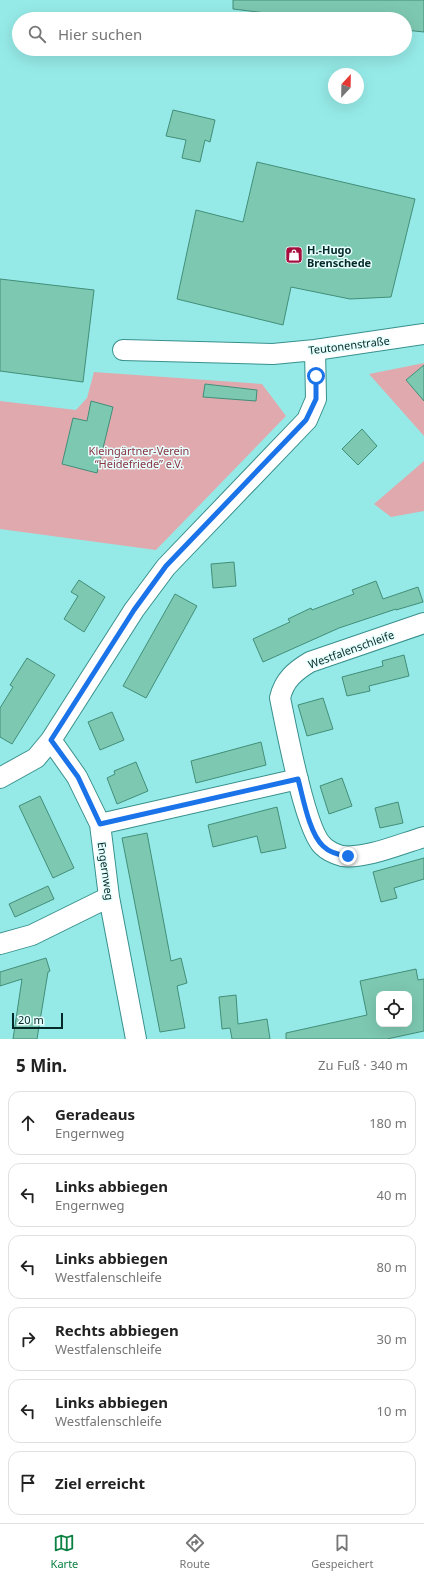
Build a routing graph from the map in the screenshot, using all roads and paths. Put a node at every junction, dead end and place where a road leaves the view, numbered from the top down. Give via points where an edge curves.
1 (424, 334) edge
2 (123, 350) dead end
3 (315, 350) junction
4 (424, 623) edge
5 (51, 740) junction
6 (0, 778) edge
7 (298, 779) junction
8 (100, 824) junction
9 (424, 838) edge
10 (109, 897) junction
11 (0, 944) edge
12 (136, 1039) edge

1 - 3 street, Teutonenstraße
2 - 3 street, Teutonenstraße via 273,354
3 - 5 street via 316,399 306,420 166,566 134,610
4 - 7 street, Westfalenschleife via 310,662 297,670 288,680 280,698
5 - 6 street via 36,758
5 - 8 street, Engernweg via 78,777
7 - 8 street
7 - 9 street, Westfalenschleife via 314,833 322,846 332,853 364,855
8 - 10 street, Engernweg
10 - 11 street via 32,935
10 - 12 street, Engernweg

